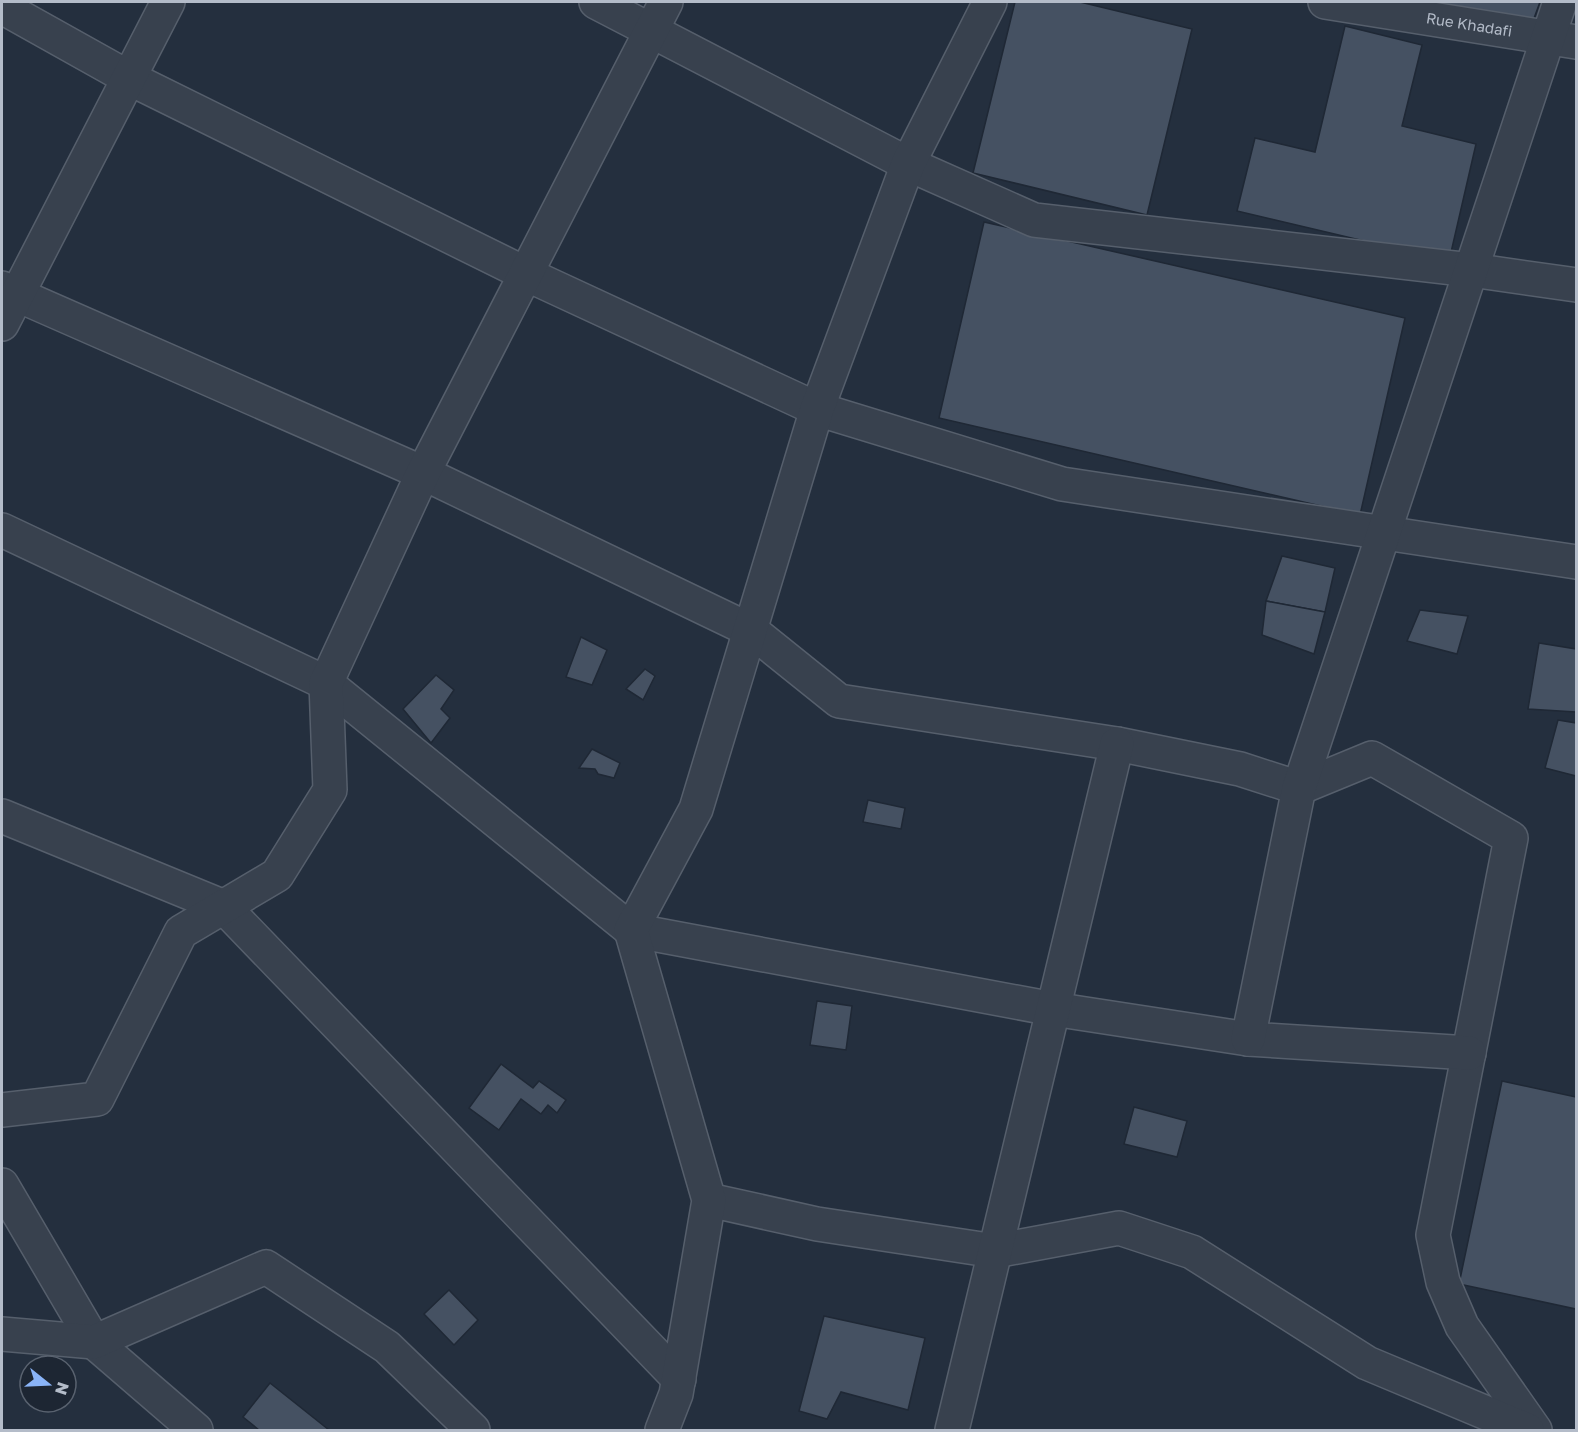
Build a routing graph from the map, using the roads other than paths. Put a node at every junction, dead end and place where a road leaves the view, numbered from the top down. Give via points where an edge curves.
1 (168, 2) edge
2 (596, 2) edge
3 (666, 2) edge
4 (990, 2) edge
5 (1325, 2) edge
6 (1560, 2) edge
7 (2, 7) edge
8 (651, 31) junction
9 (1562, 41) edge
10 (129, 78) junction
11 (908, 164) junction
12 (1471, 270) junction
13 (526, 274) junction
14 (1576, 285) edge
15 (9, 292) edge
16 (2, 324) edge
17 (817, 409) junction
18 (423, 473) junction
19 (2, 530) edge
20 (1383, 535) junction
21 (1576, 562) edge
22 (752, 631) junction
23 (326, 683) junction
24 (1117, 744) junction
25 (1299, 788) junction
26 (2, 816) edge
27 (224, 907) junction
28 (631, 930) junction
29 (1053, 1009) junction
30 (1248, 1039) junction
31 (1469, 1053) junction
32 (2, 1110) edge
33 (2, 1185) edge
34 (709, 1200) junction
35 (995, 1251) junction
36 (2, 1334) edge
37 (94, 1342) junction
38 (679, 1379) junction
39 (196, 1431) edge
40 (473, 1431) edge
41 (662, 1431) edge
42 (952, 1431) edge
43 (1527, 1431) edge
44 (1535, 1431) edge

1 - 10 street
2 - 8 street
3 - 8 street
4 - 11 street
5 - 9 street, Rue Khadafi
6 - 9 street
7 - 10 street
8 - 11 street
8 - 13 street
9 - 12 street
10 - 13 street
10 - 15 street
11 - 12 street via 1034,220
11 - 17 street
12 - 14 street
12 - 20 street
13 - 17 street
13 - 18 street
15 - 16 street
15 - 18 street
17 - 20 street via 1062,484
17 - 22 street
18 - 22 street
18 - 23 street
19 - 23 street
20 - 21 street
20 - 25 street
22 - 24 street via 839,701
22 - 28 street via 696,809
23 - 27 street via 330,790 277,875
23 - 28 street
24 - 25 street via 1240,770
24 - 29 street
25 - 30 street
25 - 31 street via 1372,758 1511,838
26 - 27 street
27 - 32 street via 181,932 97,1099
27 - 38 street
28 - 29 street
28 - 34 street
29 - 30 street
29 - 35 street
30 - 31 street
31 - 44 street via 1434,1235 1443,1282 1462,1326
33 - 37 street
34 - 35 street via 817,1224
34 - 38 street
35 - 42 street
35 - 43 street via 1119,1228 1192,1252 1366,1363
36 - 37 street
37 - 39 street
37 - 40 street via 266,1267 387,1347
38 - 41 street

